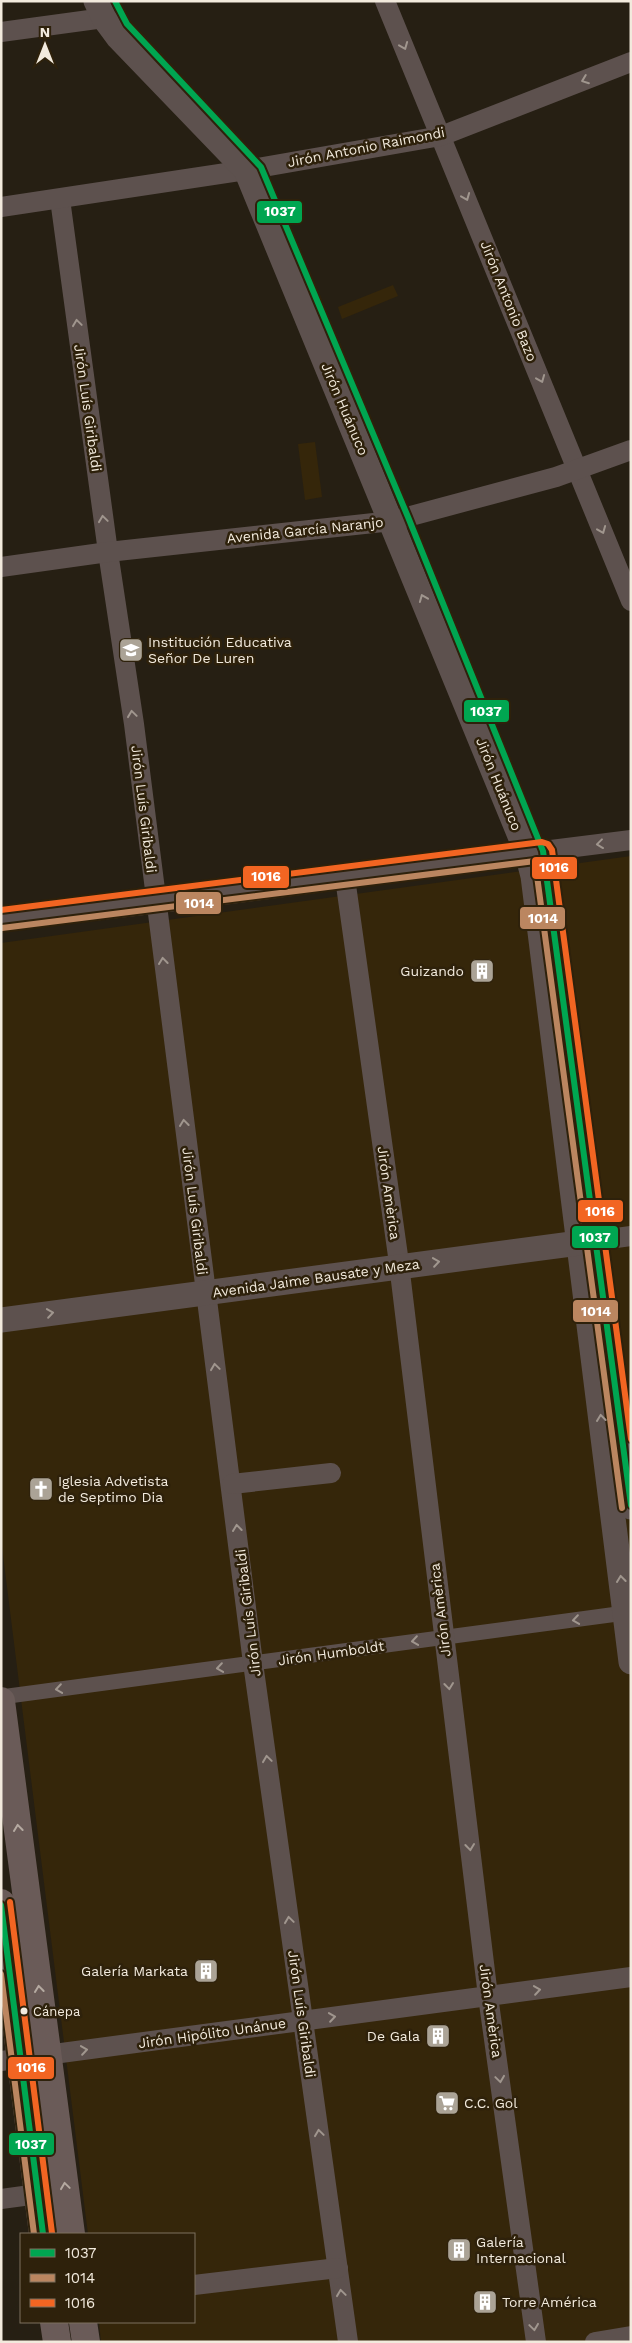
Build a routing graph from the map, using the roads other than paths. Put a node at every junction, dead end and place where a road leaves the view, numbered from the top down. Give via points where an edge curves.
1 (385, 1) edge
2 (105, 7) edge
3 (1, 32) edge
4 (631, 62) edge
5 (441, 136) junction
6 (254, 168) junction
7 (60, 199) junction
8 (1, 207) edge
9 (631, 450) edge
10 (578, 470) junction
11 (400, 519) junction
12 (108, 552) junction
13 (1, 567) edge
14 (631, 601) edge
15 (631, 840) edge
16 (535, 852) junction
17 (345, 878) junction
18 (156, 901) junction
19 (1, 919) edge
20 (631, 1236) edge
21 (586, 1242) junction
22 (399, 1267) junction
23 (205, 1293) junction
24 (1, 1320) edge
25 (331, 1473) dead end
26 (232, 1484) junction
27 (631, 1507) edge
28 (628, 1613) edge
29 (443, 1638) junction
30 (631, 1662) edge
31 (253, 1663) junction
32 (1, 1697) edge
33 (1, 1701) edge
34 (1, 1903) edge
35 (5, 1958) edge
36 (631, 1978) edge
37 (488, 1996) junction
38 (303, 2021) junction
39 (48, 2055) junction
40 (11, 2059) edge
41 (38, 2194) junction
42 (1, 2199) edge
43 (43, 2233) edge
44 (71, 2233) edge
45 (338, 2268) junction
46 (195, 2285) edge
47 (54, 2323) edge
48 (83, 2323) edge
49 (631, 2336) edge
50 (57, 2342) edge
51 (86, 2342) edge
52 (348, 2342) edge
53 (536, 2342) edge
54 (595, 2342) edge

1 -> 5 street, Jirón Antonio Bazo
2 - 3 street
2 - 6 street, Jirón Huánuco via 127,24
4 -> 5 street, Jirón Antonio Raimondi
5 - 6 street, Jirón Antonio Raimondi
5 -> 10 street, Jirón Antonio Bazo
6 - 7 street, Jirón Antonio Raimondi
6 - 11 street, Jirón Huánuco
7 - 8 street, Jirón Antonio Raimondi
12 -> 7 street, Jirón Luís Giribaldi
9 - 10 street, Avenida García Naranjo
10 - 11 street, Avenida García Naranjo
10 -> 14 street, Jirón Antonio Bazo
11 - 12 street, Avenida García Naranjo
16 -> 11 street, Jirón Huánuco
12 - 13 street, Avenida García Naranjo
18 -> 12 street, Jirón Luís Giribaldi
15 -> 16 street
16 - 17 street
16 - 21 street, Jirón Huánuco
17 - 18 street
17 - 22 street, Jirón Amèrica
18 - 19 street
23 -> 18 street, Jirón Luís Giribaldi
20 - 21 street, Avenida Jaime Bausate y Meza
22 -> 21 street, Avenida Jaime Bausate y Meza
21 - 27 street, Jirón Huánuco
28 -> 21 street, Jirón Huánuco
22 - 23 street, Avenida Jaime Bausate y Meza
22 - 29 street, Jirón Amèrica
24 -> 23 street, Avenida Jaime Bausate y Meza
26 -> 23 street, Jirón Luís Giribaldi
25 - 26 street
31 -> 26 street, Jirón Luís Giribaldi
28 -> 29 street, Jirón Humboldt
28 - 30 street, Jirón Huánuco
29 -> 31 street, Jirón Humboldt
29 -> 37 street, Jirón Amèrica
31 -> 32 street, Jirón Humboldt
38 -> 31 street, Jirón Luís Giribaldi
39 -> 33 main road
34 - 35 main road
35 - 40 main road
37 -> 36 street, Jirón Hipólito Unánue
38 -> 37 street, Jirón Hipólito Unánue
37 -> 53 street, Jirón Amèrica
39 -> 38 street, Jirón Hipólito Unánue
45 -> 38 street, Jirón Luís Giribaldi
39 - 40 street, Jirón Hipólito Unánue
44 -> 39 main road
40 - 41 main road
41 - 42 street
41 - 43 main road
45 - 46 street
52 -> 45 street, Jirón Luís Giribaldi
47 - 50 main road
48 - 51 main road
49 - 54 street

